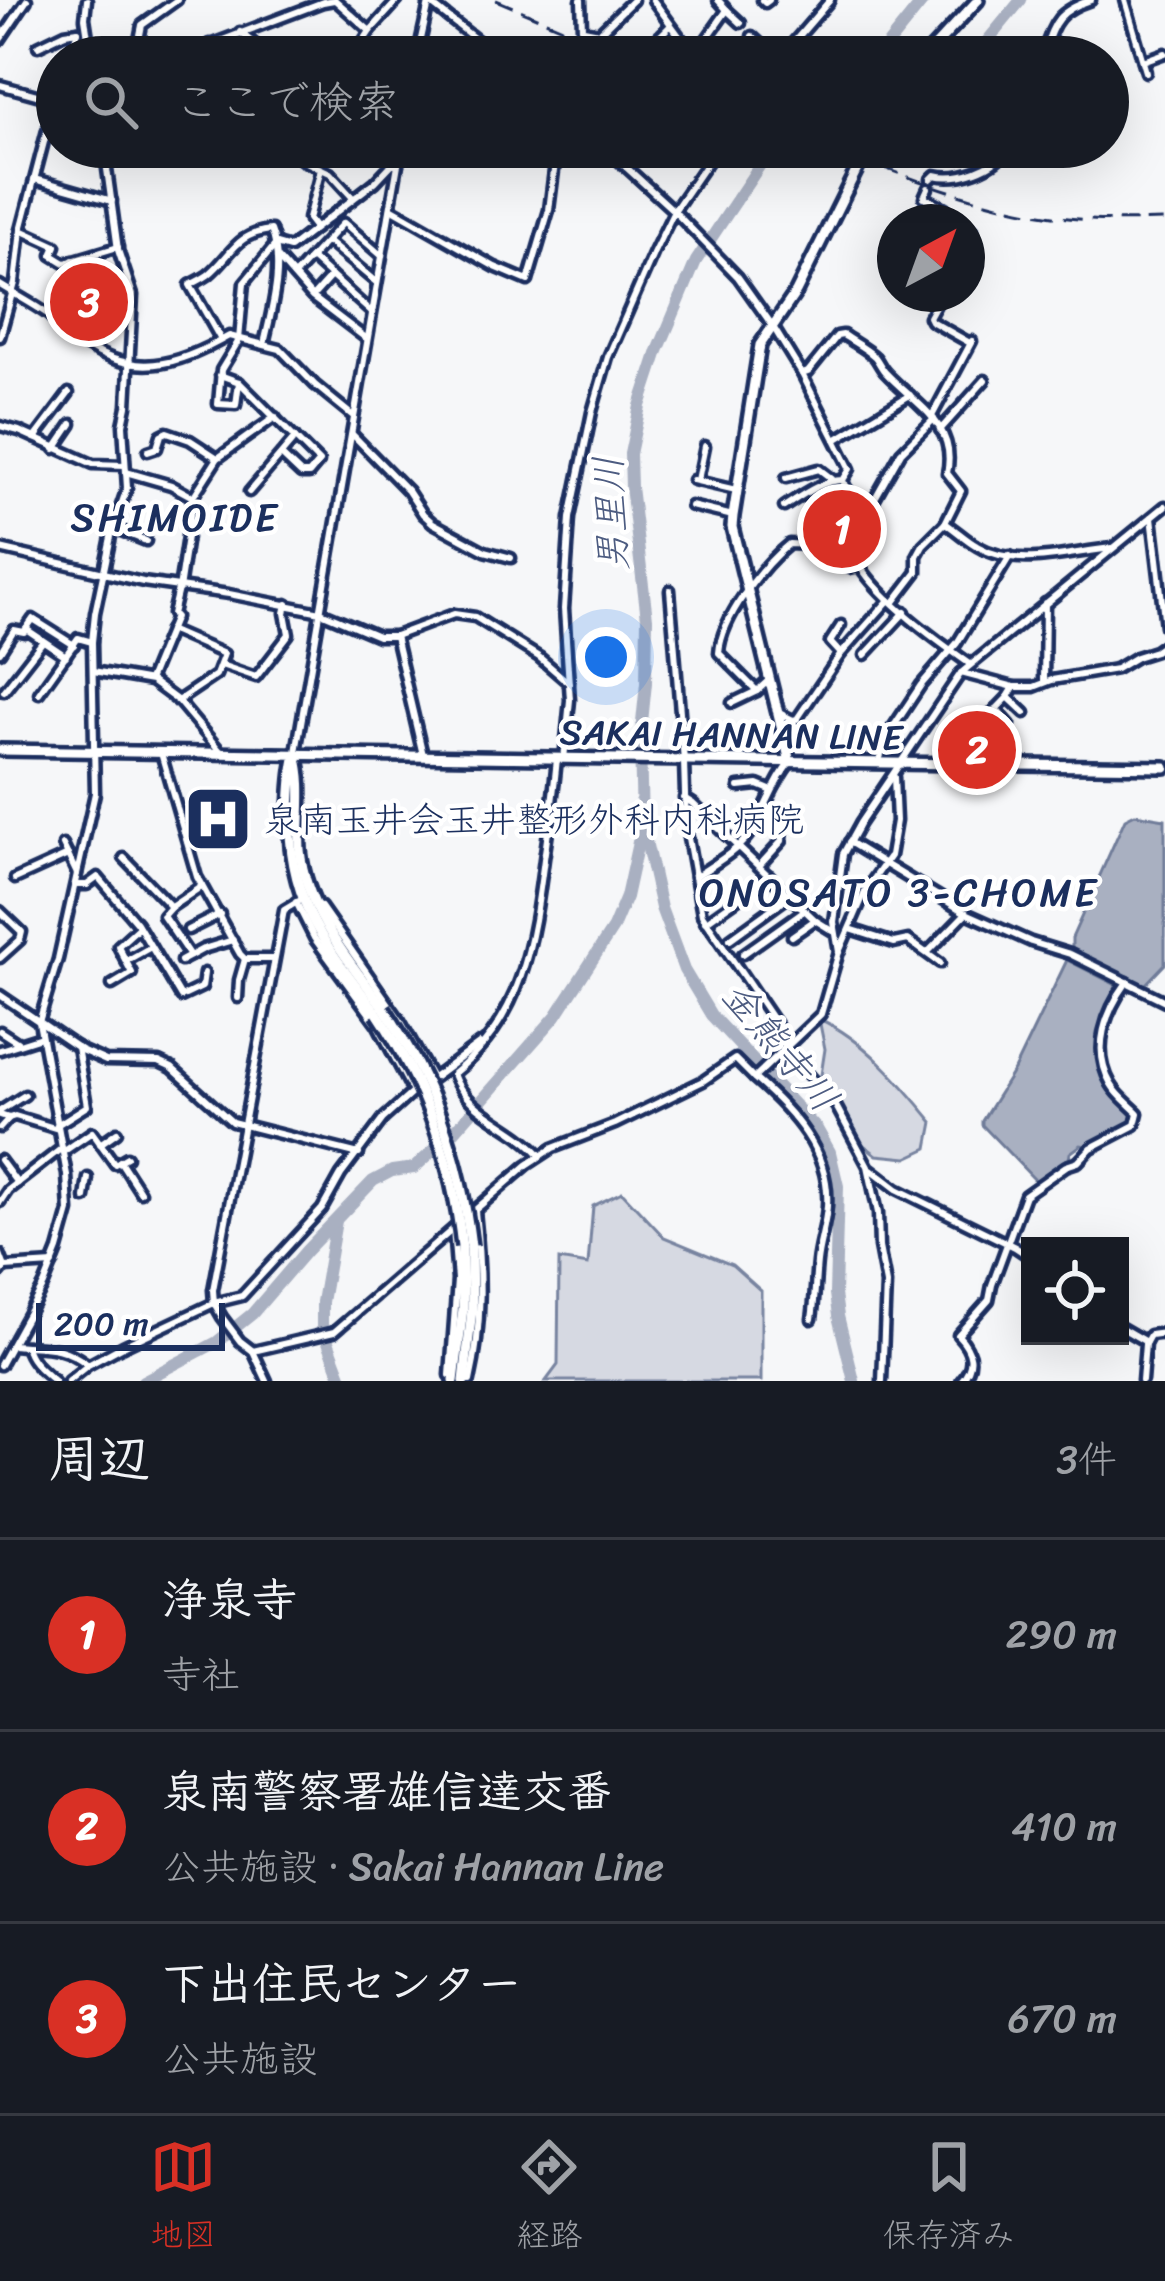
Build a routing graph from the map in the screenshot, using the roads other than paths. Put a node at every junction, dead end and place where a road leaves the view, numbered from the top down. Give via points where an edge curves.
1 (27, 0) edge
2 (87, 0) edge
3 (177, 0) edge
4 (334, 0) edge
5 (398, 0) edge
6 (581, 0) edge
7 (635, 0) edge
8 (651, 0) edge
9 (830, 0) edge
10 (978, 0) edge
11 (1091, 0) edge
12 (1125, 0) edge
13 (720, 1) edge
14 (428, 2) edge
15 (727, 10) junction
16 (85, 18) junction
17 (741, 22) dead end
18 (671, 25) junction
19 (584, 30) junction
20 (78, 31) junction
21 (370, 31) junction
22 (240, 32) junction
23 (59, 36) edge
24 (76, 36) edge
25 (88, 36) edge
26 (139, 36) edge
27 (230, 36) edge
28 (245, 36) edge
29 (367, 36) edge
30 (421, 36) edge
31 (471, 36) edge
32 (584, 36) edge
33 (660, 36) edge
34 (679, 36) edge
35 (709, 36) edge
36 (797, 36) edge
37 (945, 36) edge
38 (1050, 36) edge
39 (0, 40) edge
40 (1165, 53) edge
41 (1143, 61) junction
42 (1146, 72) dead end
43 (0, 86) edge
44 (36, 93) edge
45 (38, 168) edge
46 (107, 168) edge
47 (317, 168) edge
48 (387, 168) edge
49 (397, 168) edge
50 (555, 168) edge
51 (627, 168) edge
52 (704, 168) edge
53 (857, 168) edge
54 (979, 168) edge
55 (321, 170) junction
56 (35, 179) junction
57 (353, 198) junction
58 (112, 202) junction
59 (939, 204) edge
60 (391, 208) junction
61 (674, 211) junction
62 (336, 214) junction
63 (343, 223) junction
64 (316, 229) junction
65 (21, 230) junction
66 (327, 241) junction
67 (277, 244) junction
68 (118, 247) junction
69 (276, 256) junction
70 (382, 256) junction
71 (311, 258) junction
72 (74, 260) junction
73 (294, 276) junction
74 (331, 276) junction
75 (377, 283) junction
76 (0, 285) edge
77 (12, 292) junction
78 (312, 296) junction
79 (371, 312) junction
80 (932, 312) edge
81 (92, 316) dead end
82 (51, 317) junction
83 (772, 325) junction
84 (0, 337) edge
85 (367, 339) junction
86 (221, 340) junction
87 (239, 340) junction
88 (82, 342) junction
89 (264, 344) junction
90 (130, 363) junction
91 (220, 374) junction
92 (802, 374) junction
93 (985, 380) dead end
94 (239, 382) junction
95 (69, 393) dead end
96 (910, 395) junction
97 (353, 416) junction
98 (275, 417) junction
99 (933, 418) junction
100 (72, 424) dead end
101 (0, 426) edge
102 (940, 430) junction
103 (351, 433) junction
104 (296, 438) junction
105 (34, 439) junction
106 (837, 439) junction
107 (705, 446) dead end
108 (55, 449) junction
109 (148, 451) dead end
110 (280, 455) junction
111 (218, 458) junction
112 (126, 468) junction
113 (787, 478) dead end
114 (838, 480) junction
115 (736, 490) junction
116 (848, 490) junction
117 (248, 492) dead end
118 (193, 497) junction
119 (692, 506) dead end
120 (1165, 506) edge
121 (784, 507) dead end
122 (873, 511) junction
123 (824, 514) dead end
124 (733, 516) junction
125 (1152, 517) junction
126 (945, 523) junction
127 (114, 528) junction
128 (1165, 538) edge
129 (1155, 541) junction
130 (146, 542) dead end
131 (1112, 548) junction
132 (0, 549) edge
133 (1010, 556) junction
134 (511, 558) dead end
135 (860, 566) junction
136 (104, 573) junction
137 (749, 588) junction
138 (178, 589) junction
139 (670, 590) dead end
140 (892, 601) junction
141 (286, 604) junction
142 (1045, 604) junction
143 (321, 612) junction
144 (905, 612) junction
145 (841, 626) dead end
146 (1165, 626) edge
147 (26, 629) junction
148 (169, 630) junction
149 (395, 636) junction
150 (43, 640) junction
151 (92, 643) junction
152 (1165, 644) edge
153 (74, 645) junction
154 (950, 650) junction
155 (0, 652) edge
156 (841, 654) junction
157 (865, 655) dead end
158 (66, 656) junction
159 (970, 664) junction
160 (221, 665) junction
161 (93, 671) junction
162 (961, 673) junction
163 (770, 678) junction
164 (149, 681) junction
165 (1044, 682) junction
166 (569, 683) junction
167 (1014, 686) junction
168 (4, 691) dead end
169 (757, 692) junction
170 (39, 693) dead end
171 (1008, 697) junction
172 (178, 700) junction
173 (732, 703) dead end
174 (996, 709) junction
175 (1025, 712) dead end
176 (779, 713) junction
177 (1010, 724) dead end
178 (0, 750) edge
179 (96, 752) junction
180 (161, 753) junction
181 (224, 754) junction
182 (296, 755) junction
183 (423, 757) junction
184 (564, 758) junction
185 (681, 760) junction
186 (790, 762) junction
187 (878, 763) junction
188 (937, 764) junction
189 (1165, 767) edge
190 (897, 768) junction
191 (739, 787) dead end
192 (770, 790) junction
193 (684, 798) junction
194 (795, 812) dead end
195 (849, 842) junction
196 (63, 845) dead end
197 (738, 847) junction
198 (68, 855) junction
199 (124, 858) dead end
200 (886, 863) junction
201 (759, 866) junction
202 (770, 876) junction
203 (695, 877) junction
204 (15, 879) dead end
205 (77, 881) junction
206 (308, 883) junction
207 (202, 886) junction
208 (791, 895) junction
209 (299, 901) junction
210 (171, 907) junction
211 (805, 910) junction
212 (0, 911) edge
213 (966, 913) junction
214 (220, 914) junction
215 (815, 920) junction
216 (705, 922) junction
217 (139, 927) junction
218 (850, 929) junction
219 (188, 930) dead end
220 (836, 933) junction
221 (792, 936) dead end
222 (730, 939) dead end
223 (233, 940) junction
224 (151, 947) junction
225 (839, 952) junction
226 (928, 952) junction
227 (743, 954) dead end
228 (190, 956) junction
229 (0, 958) edge
230 (245, 959) junction
231 (274, 959) junction
232 (126, 961) junction
233 (181, 961) dead end
234 (940, 963) dead end
235 (204, 973) dead end
236 (1127, 982) junction
237 (112, 985) dead end
238 (0, 994) edge
239 (238, 998) dead end
240 (1165, 1000) edge
241 (381, 1011) junction
242 (39, 1022) junction
243 (0, 1030) edge
244 (41, 1037) junction
245 (487, 1039) junction
246 (19, 1044) junction
247 (77, 1047) junction
248 (783, 1048) junction
249 (0, 1049) edge
250 (756, 1076) junction
251 (432, 1078) junction
252 (413, 1091) junction
253 (25, 1095) dead end
254 (3, 1114) edge
255 (243, 1126) junction
256 (57, 1127) junction
257 (0, 1128) edge
258 (117, 1132) dead end
259 (100, 1144) junction
260 (62, 1150) junction
261 (359, 1154) junction
262 (540, 1155) junction
263 (0, 1160) edge
264 (868, 1166) junction
265 (88, 1178) dead end
266 (17, 1184) junction
267 (69, 1189) junction
268 (140, 1192) dead end
269 (0, 1202) edge
270 (475, 1211) junction
271 (453, 1229) junction
272 (1008, 1244) junction
273 (467, 1246) junction
274 (1021, 1252) edge
275 (0, 1254) edge
276 (52, 1264) junction
277 (3, 1270) edge
278 (214, 1303) junction
279 (812, 1319) dead end
280 (1129, 1332) edge
281 (1165, 1334) edge
282 (0, 1342) edge
283 (1145, 1342) junction
284 (11, 1346) junction
285 (26, 1346) junction
286 (253, 1351) junction
287 (0, 1365) edge
288 (88, 1365) junction
289 (54, 1381) edge
290 (68, 1381) edge
291 (267, 1381) edge
292 (452, 1381) edge
293 (467, 1381) edge
294 (882, 1381) edge
295 (962, 1381) edge
296 (1142, 1381) edge

1 - 39 street
2 - 16 street
3 - 26 street
4 - 21 street
4 - 22 street
5 - 21 street
6 - 19 street
7 - 8 street
7 - 19 street via 598,33
8 - 18 street
9 - 36 street
10 - 37 main road
11 - 38 street via 1061,13
12 - 41 street
13 - 15 street
14 - 30 street
14 - 31 street
15 - 17 street
15 - 35 street
16 - 20 street
16 - 25 street
18 - 33 street
18 - 34 street
19 - 32 street
20 - 23 street
20 - 24 street
21 - 29 street
22 - 27 street
22 - 28 street
40 - 41 street
41 - 42 street
43 - 44 street
45 - 56 street
46 - 58 street
47 - 55 street
48 - 57 street
49 - 60 street
50 - 60 street via 529,281
51 - 61 street
52 - 61 street
53 - 83 main road
54 - 59 street via 951,179 935,175 924,196
55 - 57 street
55 - 64 street via 308,218
56 - 58 street
56 - 65 street
57 - 62 street
58 - 68 street
60 - 70 street
61 - 83 street
61 - 166 street via 592,412 570,518
62 - 63 street
62 - 64 street
63 - 66 street
63 - 70 street
64 - 67 street via 290,248
65 - 72 street via 56,246 52,255 65,263
65 - 77 street
66 - 71 street
66 - 75 street
67 - 69 street
67 - 86 street via 271,230 255,231 190,285
67 - 87 street via 244,284
68 - 72 street
68 - 90 street via 133,295
69 - 73 street
69 - 89 street
70 - 75 street
71 - 73 street
71 - 74 street
72 - 82 street via 80,275
73 - 78 street
74 - 78 street
74 - 79 street
75 - 79 street
76 - 77 street
77 - 82 street
77 - 84 street
78 - 85 street
79 - 85 street
80 - 99 street via 931,321 971,342
81 - 88 street
82 - 88 street
83 - 92 street
83 - 115 main road via 757,356
85 - 97 street
86 - 87 street
86 - 90 street via 167,363
87 - 89 street
87 - 91 street
88 - 90 street
89 - 97 street via 280,349
90 - 112 street
91 - 94 street
91 - 94 street via 218,404 236,405
92 - 96 street via 843,335
92 - 106 street
93 - 102 street
94 - 98 street
95 - 105 street
96 - 99 street
96 - 106 street
97 - 103 street
98 - 104 street
98 - 111 street
99 - 102 street
99 - 122 street via 901,452
100 - 108 street
101 - 105 street
102 - 126 street via 951,457 947,473 961,491
103 - 134 street via 433,523
103 - 143 street
104 - 110 street
104 - 110 street via 319,462 309,474
105 - 108 street
106 - 114 street via 850,469
107 - 115 street via 696,480
108 - 112 street
109 - 111 street via 167,432
110 - 117 street
111 - 118 street
112 - 118 street
112 - 127 street
113 - 114 street via 819,469
114 - 116 street
114 - 121 street
115 - 124 main road
116 - 122 street
116 - 123 street
118 - 138 street
119 - 124 street
120 - 125 street
122 - 135 street via 872,542
124 - 137 main road
125 - 129 street
125 - 131 street
126 - 133 street via 980,549
126 - 140 street
127 - 130 street
127 - 136 street
128 - 129 street
129 - 146 street
131 - 133 street via 1036,560
131 - 142 street
132 - 136 street
133 - 154 street
135 - 137 street via 789,544
135 - 140 street
136 - 138 street
136 - 151 street
137 - 163 main road
137 - 169 street via 718,652
138 - 141 street
138 - 148 street
139 - 185 street
140 - 144 street
140 - 156 street
141 - 143 street
141 - 160 street via 289,634 256,677
142 - 159 street
142 - 165 street
143 - 149 street
143 - 182 street
144 - 154 street
144 - 157 street
145 - 156 street via 830,642
147 - 150 street
147 - 153 street via 35,619
147 - 155 street via 14,630
148 - 160 street via 224,654
148 - 164 street
149 - 166 street via 454,614 476,617
149 - 183 street
150 - 158 street
150 - 168 street
151 - 153 street via 80,637
151 - 161 street
152 - 165 street via 1116,669
153 - 158 street
154 - 159 street
154 - 187 street via 890,732
156 - 176 street via 797,719
158 - 170 street
159 - 162 street
160 - 172 street
161 - 164 street
161 - 179 street
162 - 167 street
162 - 190 street
163 - 169 street
163 - 176 main road
164 - 172 street
165 - 167 street
166 - 184 street
167 - 171 street
169 - 173 street
171 - 174 street
171 - 175 street
172 - 181 street
174 - 177 street
174 - 188 street
176 - 186 main road
178 - 179 main road, SAKAI HANNAN LINE
179 - 180 main road, SAKAI HANNAN LINE
179 - 205 street
180 - 181 main road, SAKAI HANNAN LINE
180 - 207 street
181 - 182 main road, SAKAI HANNAN LINE
182 - 183 main road, SAKAI HANNAN LINE
182 - 206 main road
182 - 209 main road via 289,833
183 - 184 main road, SAKAI HANNAN LINE
184 - 185 main road, SAKAI HANNAN LINE
184 - 245 street via 532,939 518,988
185 - 186 main road, SAKAI HANNAN LINE
185 - 193 street
186 - 187 main road, SAKAI HANNAN LINE
186 - 192 street
187 - 190 main road, SAKAI HANNAN LINE
188 - 189 main road, SAKAI HANNAN LINE
188 - 190 main road, SAKAI HANNAN LINE
190 - 195 street
190 - 200 street
191 - 192 street
192 - 197 street
193 - 197 street
193 - 203 street
194 - 201 street
195 - 200 street
195 - 220 street via 839,868
196 - 198 street
197 - 201 street
197 - 203 street
198 - 204 street
198 - 205 street
199 - 210 street
200 - 213 street
200 - 218 street
201 - 202 street
202 - 208 street
202 - 216 street
203 - 216 street
205 - 217 street via 98,877
205 - 242 street
206 - 241 main road via 323,922
206 - 251 street
207 - 210 street
207 - 214 street
208 - 211 street
208 - 222 street
209 - 231 street via 284,910
209 - 241 main road
209 - 252 street via 314,938
210 - 228 street via 163,916
211 - 215 street
211 - 227 street
212 - 229 street via 22,932
213 - 226 street
213 - 236 street
214 - 219 street
214 - 223 street
215 - 220 street
215 - 221 street
216 - 248 street via 780,1030
217 - 224 street
217 - 232 street via 118,946
218 - 225 street
218 - 226 street
220 - 225 street
223 - 228 street
223 - 230 street
224 - 232 street
224 - 235 street via 181,997 202,987
225 - 248 street via 821,1014
226 - 234 street
228 - 233 street
230 - 231 street
230 - 239 street
231 - 255 street
232 - 237 street via 132,973
236 - 240 street
236 - 272 street via 1101,1040 1109,1081 1138,1113 1135,1125 1025,1196
238 - 242 street
241 - 273 main road, bridge via 438,1132
242 - 244 street
242 - 247 street
243 - 246 street
244 - 246 street
244 - 256 street
245 - 251 street
245 - 262 street via 453,1075 489,1118
246 - 249 street
247 - 255 street via 106,1061 172,1068
247 - 256 street via 86,1106
248 - 250 street
248 - 264 street via 836,1106
250 - 262 street via 735,1059
250 - 279 street via 797,1119 827,1184
251 - 252 street
252 - 261 street
253 - 254 street
254 - 256 street
254 - 257 street
255 - 261 street
255 - 278 street
256 - 260 street
258 - 259 street
259 - 260 street via 92,1132
259 - 268 street via 115,1164 123,1159
260 - 266 street
260 - 267 street
261 - 278 street via 322,1209 242,1296
262 - 270 street
263 - 266 street
264 - 272 street
264 - 294 street via 886,1284
265 - 267 street via 86,1195
266 - 269 street
267 - 276 street
270 - 271 street
270 - 293 street via 480,1306
271 - 286 street via 334,1332
271 - 292 street
272 - 274 street
272 - 295 street via 989,1300 958,1335 970,1352
273 - 292 main road
273 - 293 main road
275 - 277 street
276 - 277 street
276 - 284 street
278 - 286 street
278 - 288 street
280 - 283 street
281 - 283 street
282 - 284 street
283 - 296 street
284 - 285 street
284 - 287 street
285 - 288 street via 63,1349
285 - 289 street
286 - 291 street
288 - 290 street

